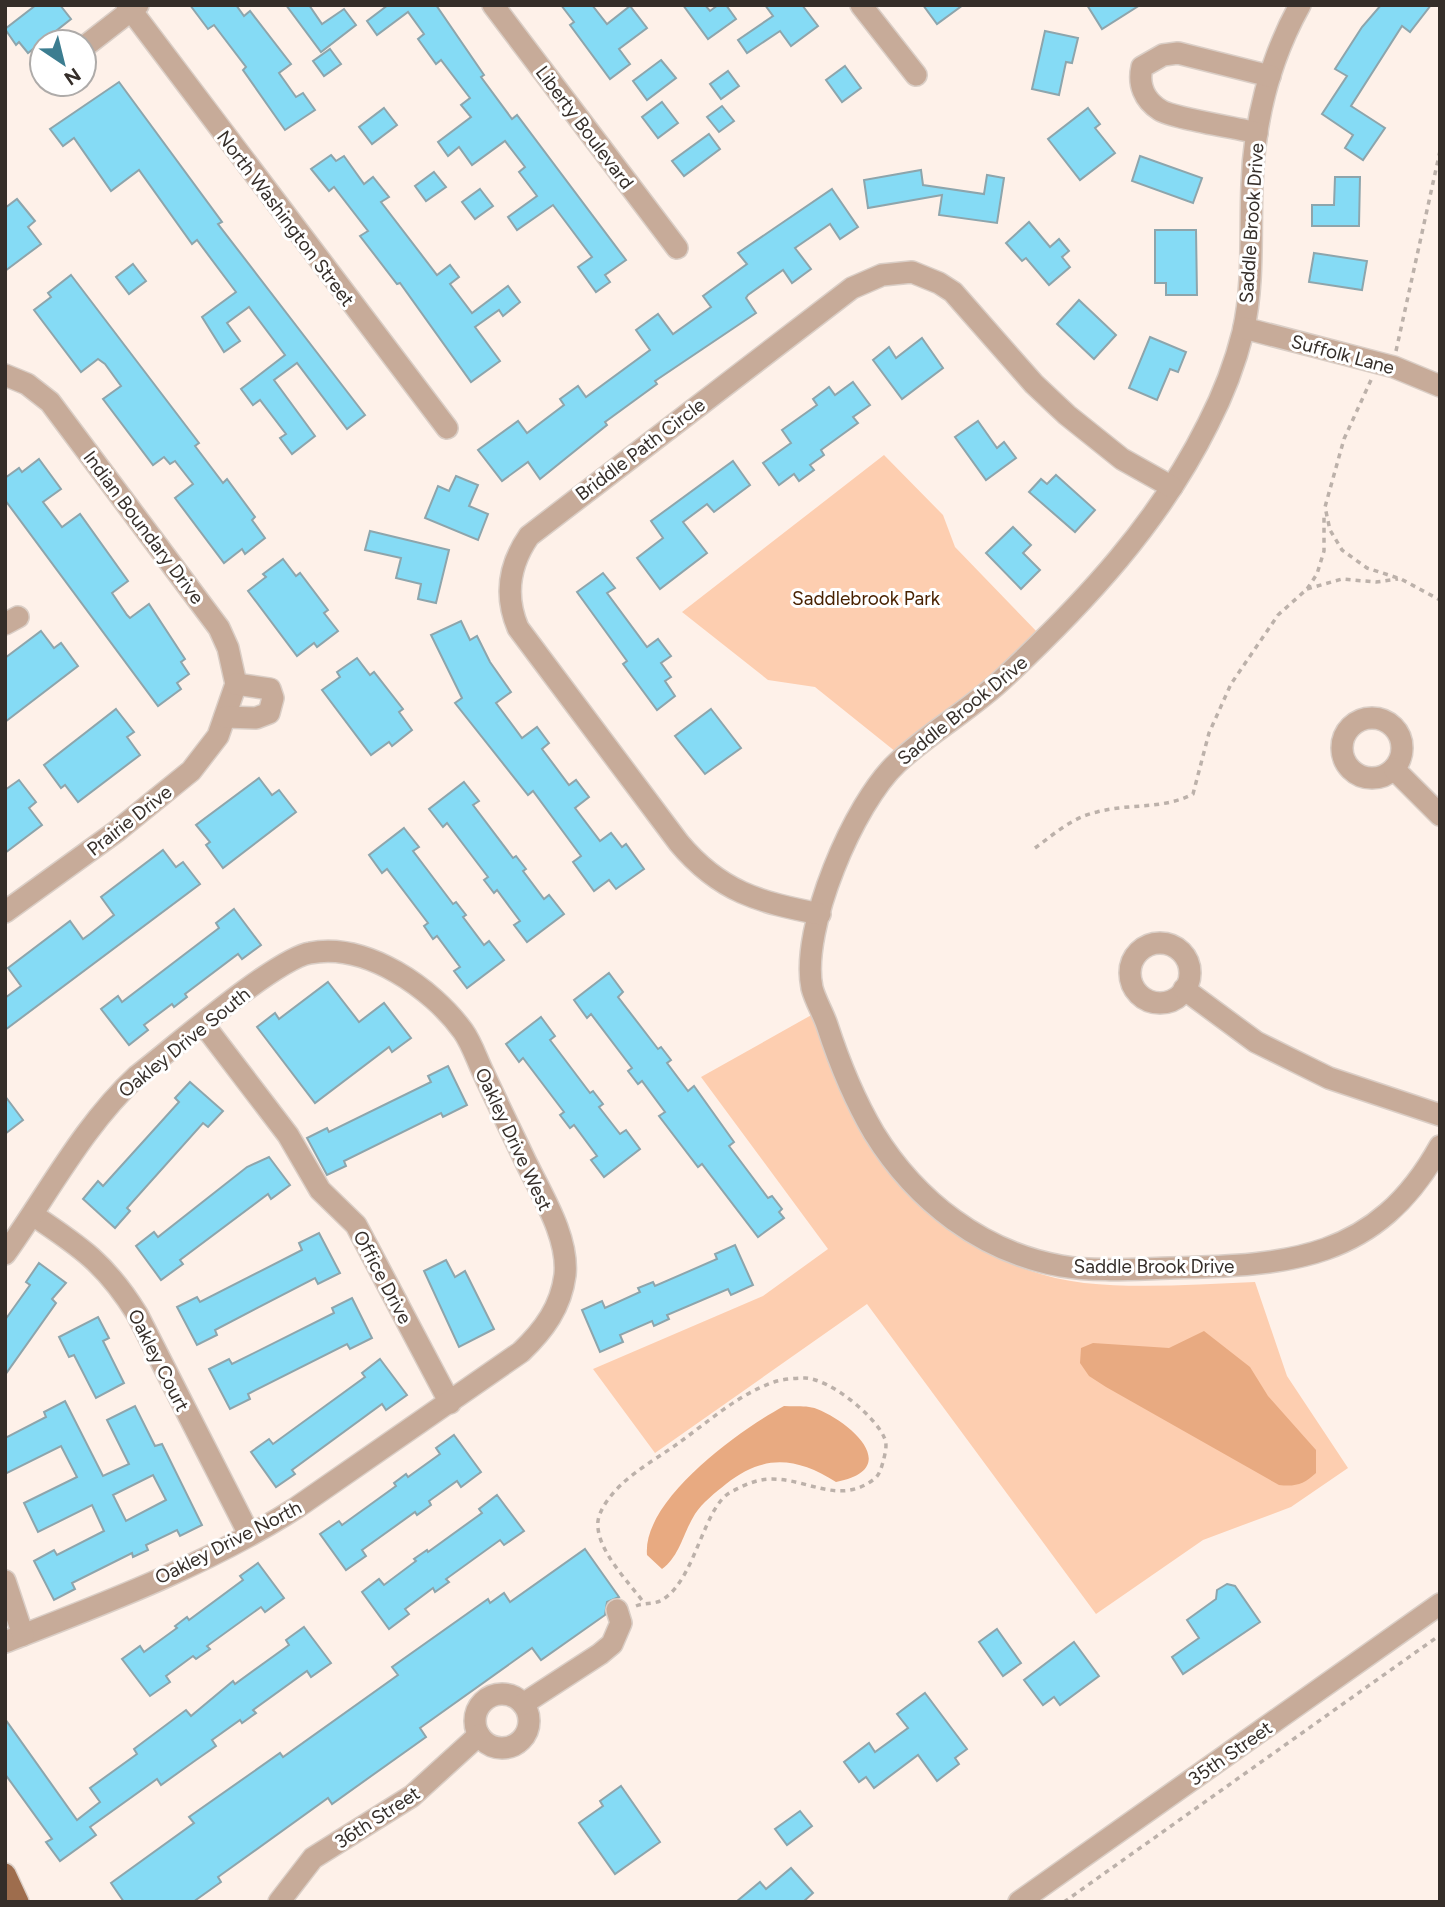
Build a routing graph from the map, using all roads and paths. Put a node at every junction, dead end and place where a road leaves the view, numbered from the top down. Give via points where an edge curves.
1 (493, 5) edge
2 (861, 5) edge
3 (1300, 5) edge
4 (132, 7) edge
5 (98, 35) edge
6 (916, 75) dead end
7 (1270, 76) junction
8 (1257, 133) junction
9 (1440, 151) edge
10 (677, 248) dead end
11 (1244, 328) junction
12 (1385, 365) junction
13 (5, 375) edge
14 (1440, 386) edge
15 (447, 428) dead end
16 (1172, 487) junction
17 (1325, 507) junction
18 (1401, 579) junction
19 (1307, 589) junction
20 (1440, 600) edge
21 (236, 684) junction
22 (227, 712) junction
23 (1394, 769) dead end
24 (1440, 814) edge
25 (1035, 848) dead end
26 (5, 912) edge
27 (820, 914) junction
28 (308, 953) joint
29 (1184, 989) dead end
30 (204, 1025) junction
31 (1440, 1115) edge
32 (1440, 1146) edge
33 (33, 1215) junction
34 (5, 1254) edge
35 (470, 1390) joint
36 (450, 1402) junction
37 (249, 1534) junction
38 (5, 1581) edge
39 (644, 1603) junction
40 (1440, 1604) edge
41 (618, 1613) joint
42 (1440, 1635) edge
43 (14, 1639) edge
44 (523, 1704) junction
45 (479, 1735) junction
46 (5, 1874) edge
47 (18, 1902) edge
48 (279, 1902) edge
49 (1019, 1902) edge
50 (1064, 1902) edge

1 - 10 street, Liberty Boulevard
2 - 6 street
3 - 7 street, Saddle Brook Drive
4 - 5 street
4 - 15 street, North Washington Street
7 - 8 street, Saddle Brook Drive
7 - 8 street via 1178,53 1163,55 1142,67 1139,80 1145,95 1160,110
8 - 11 street, Saddle Brook Drive
9 - 12 path via 1397,349
11 - 12 street, Suffolk Lane
11 - 16 street, Saddle Brook Drive via 1223,395
12 - 14 street, Suffolk Lane
12 - 17 path via 1366,385 1344,439
13 - 21 street, Indian Boundary Drive via 27,384 50,402 206,608 228,648
16 - 27 street, Saddle Brook Drive via 1107,574 1055,630 996,686 893,766 850,831
16 - 27 street, Briddle Path Circle via 1095,438 1034,384 953,292 912,272 882,275 852,288 529,536 509,575 511,608 519,628 679,843 706,874 728,888
17 - 18 path via 1342,550 1367,568
17 - 19 path via 1324,551
18 - 19 path via 1342,579
18 - 20 path
19 - 25 path via 1278,615 1231,684 1209,733 1193,794 1177,803 1097,811 1072,821
21 - 22 street, Indian Boundary Drive
21 - 22 street via 270,689 269,713 256,718
22 - 26 street, Prairie Drive via 213,744 191,771
23 - 24 street
27 - 32 street, Saddle Brook Drive via 810,954 813,988 870,1126 902,1173 937,1206 971,1234 1021,1255 1062,1266 1105,1269 1291,1261 1361,1232 1388,1213 1415,1185
28 - 30 street, Oakley Drive South via 279,967
28 - 35 street, Oakley Drive West via 336,951 386,965 422,989 464,1032 555,1225 565,1274 552,1316 521,1352
29 - 31 street via 1268,1048 1329,1078
30 - 33 street, Oakley Drive South via 117,1095 83,1136
30 - 36 street, Office Drive via 288,1135 320,1190 356,1224
33 - 34 street, Oakley Drive South
33 - 37 street, Oakley Court via 91,1254 116,1281
35 - 36 street, Oakley Drive North
36 - 37 street, Oakley Drive North via 296,1508
37 - 43 street, Oakley Drive North via 54,1625
38 - 43 street
39 - 39 path via 668,1597 697,1553 714,1511 727,1493 770,1479 845,1492 877,1478 886,1454 886,1439 877,1426 849,1398 823,1383 808,1378 774,1382 740,1399 623,1482 598,1518 598,1530
39 - 41 path
40 - 49 street, 35th Street
41 - 44 street via 621,1623 612,1644
42 - 50 path
44 - 45 street via 509,1695 490,1697 476,1713
44 - 45 street via 528,1727 517,1743 496,1747
45 - 48 street, 36th Street via 412,1796 305,1865
46 - 47 main road

